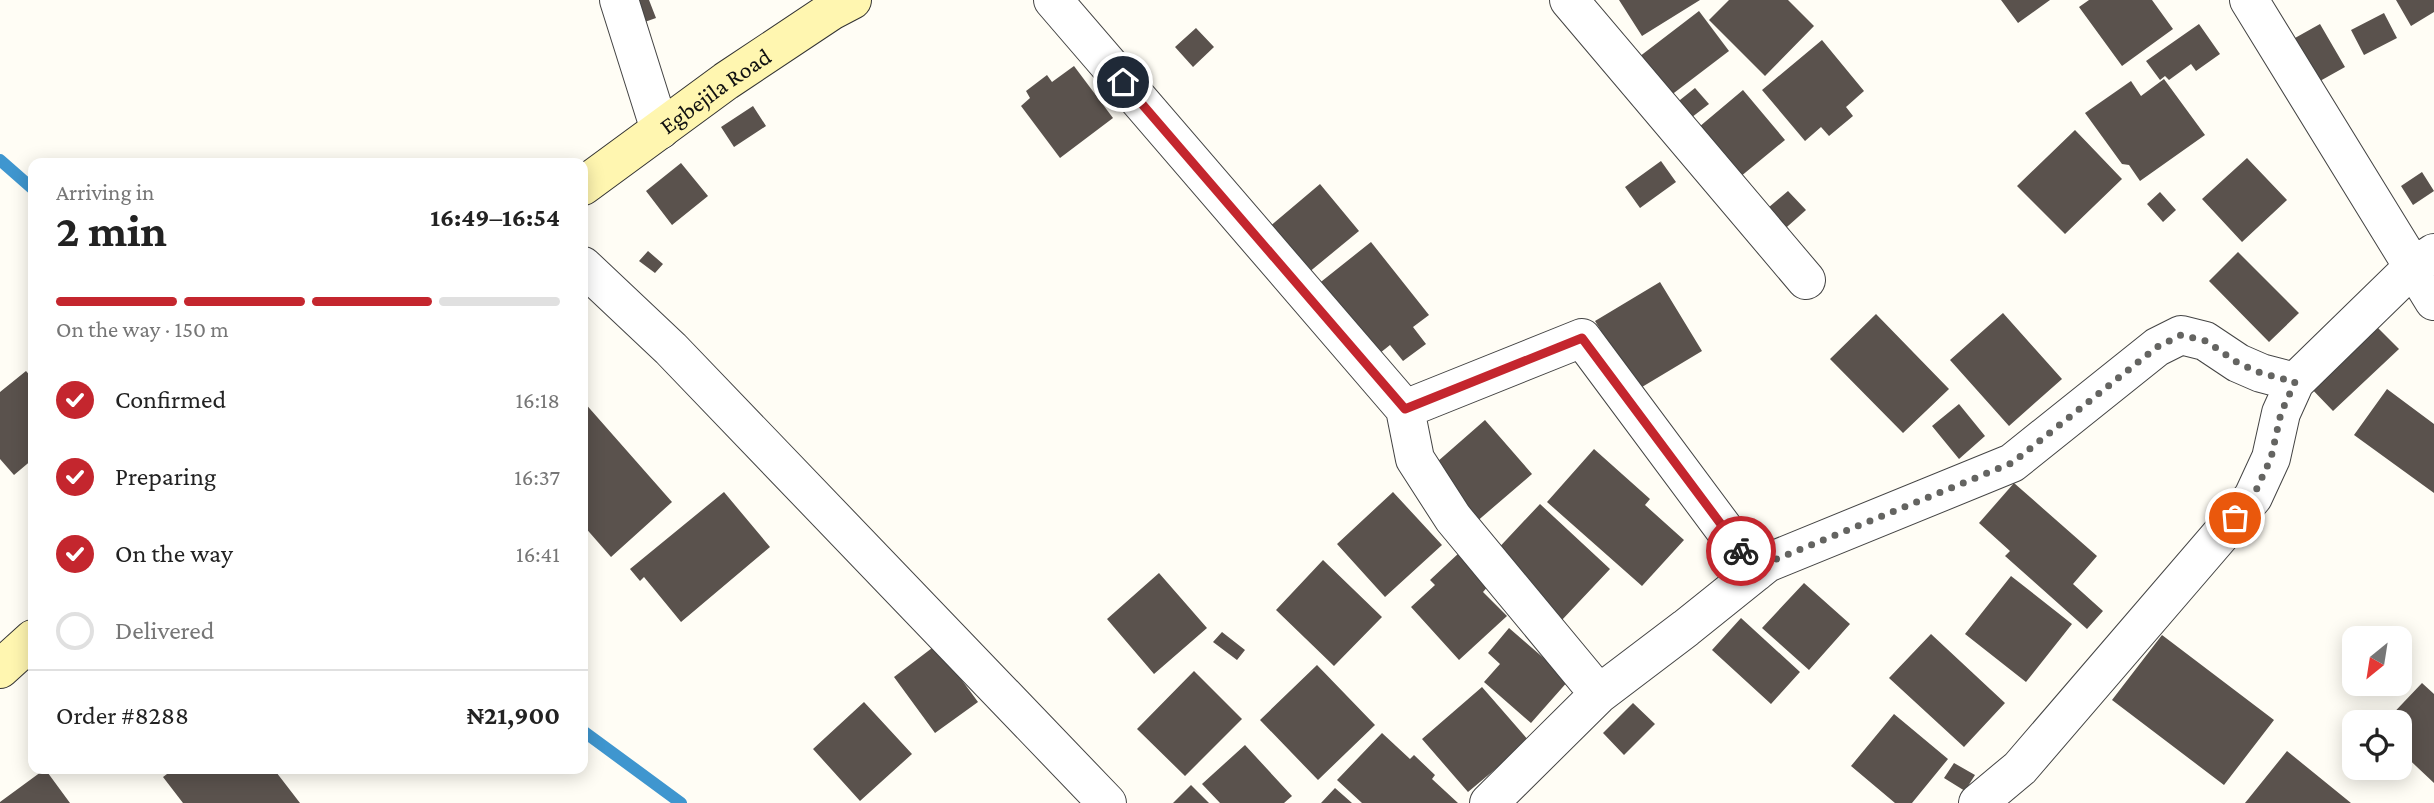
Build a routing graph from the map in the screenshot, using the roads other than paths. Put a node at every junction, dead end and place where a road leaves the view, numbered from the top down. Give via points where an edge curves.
1 (619, 0) edge
2 (852, 0) edge
3 (1053, 0) edge
4 (1569, 0) edge
5 (2249, 0) edge
6 (660, 130) junction
7 (588, 182) edge
8 (2424, 260) edge
9 (588, 271) edge
10 (1806, 280) dead end
11 (2434, 301) edge
12 (2295, 382) junction
13 (1405, 409) junction
14 (1756, 572) junction
15 (28, 643) edge
16 (0, 668) edge
17 (1600, 694) junction
18 (1107, 803) edge
19 (1489, 803) edge
20 (1978, 803) edge

1 - 6 street
2 - 6 street, Egbejila Road via 726,80
3 - 13 street
4 - 10 street
5 - 8 street
6 - 7 street, Egbejila Road
8 - 11 street
8 - 12 street
9 - 18 street via 671,349
12 - 14 street via 2261,373 2206,341 2181,335 2157,347 2012,463 1767,563
12 - 20 street via 2281,413 2271,458 2253,497 2020,768
13 - 14 street via 1582,338
13 - 17 street via 1415,459 1453,518
14 - 17 street
15 - 16 street
17 - 19 street

